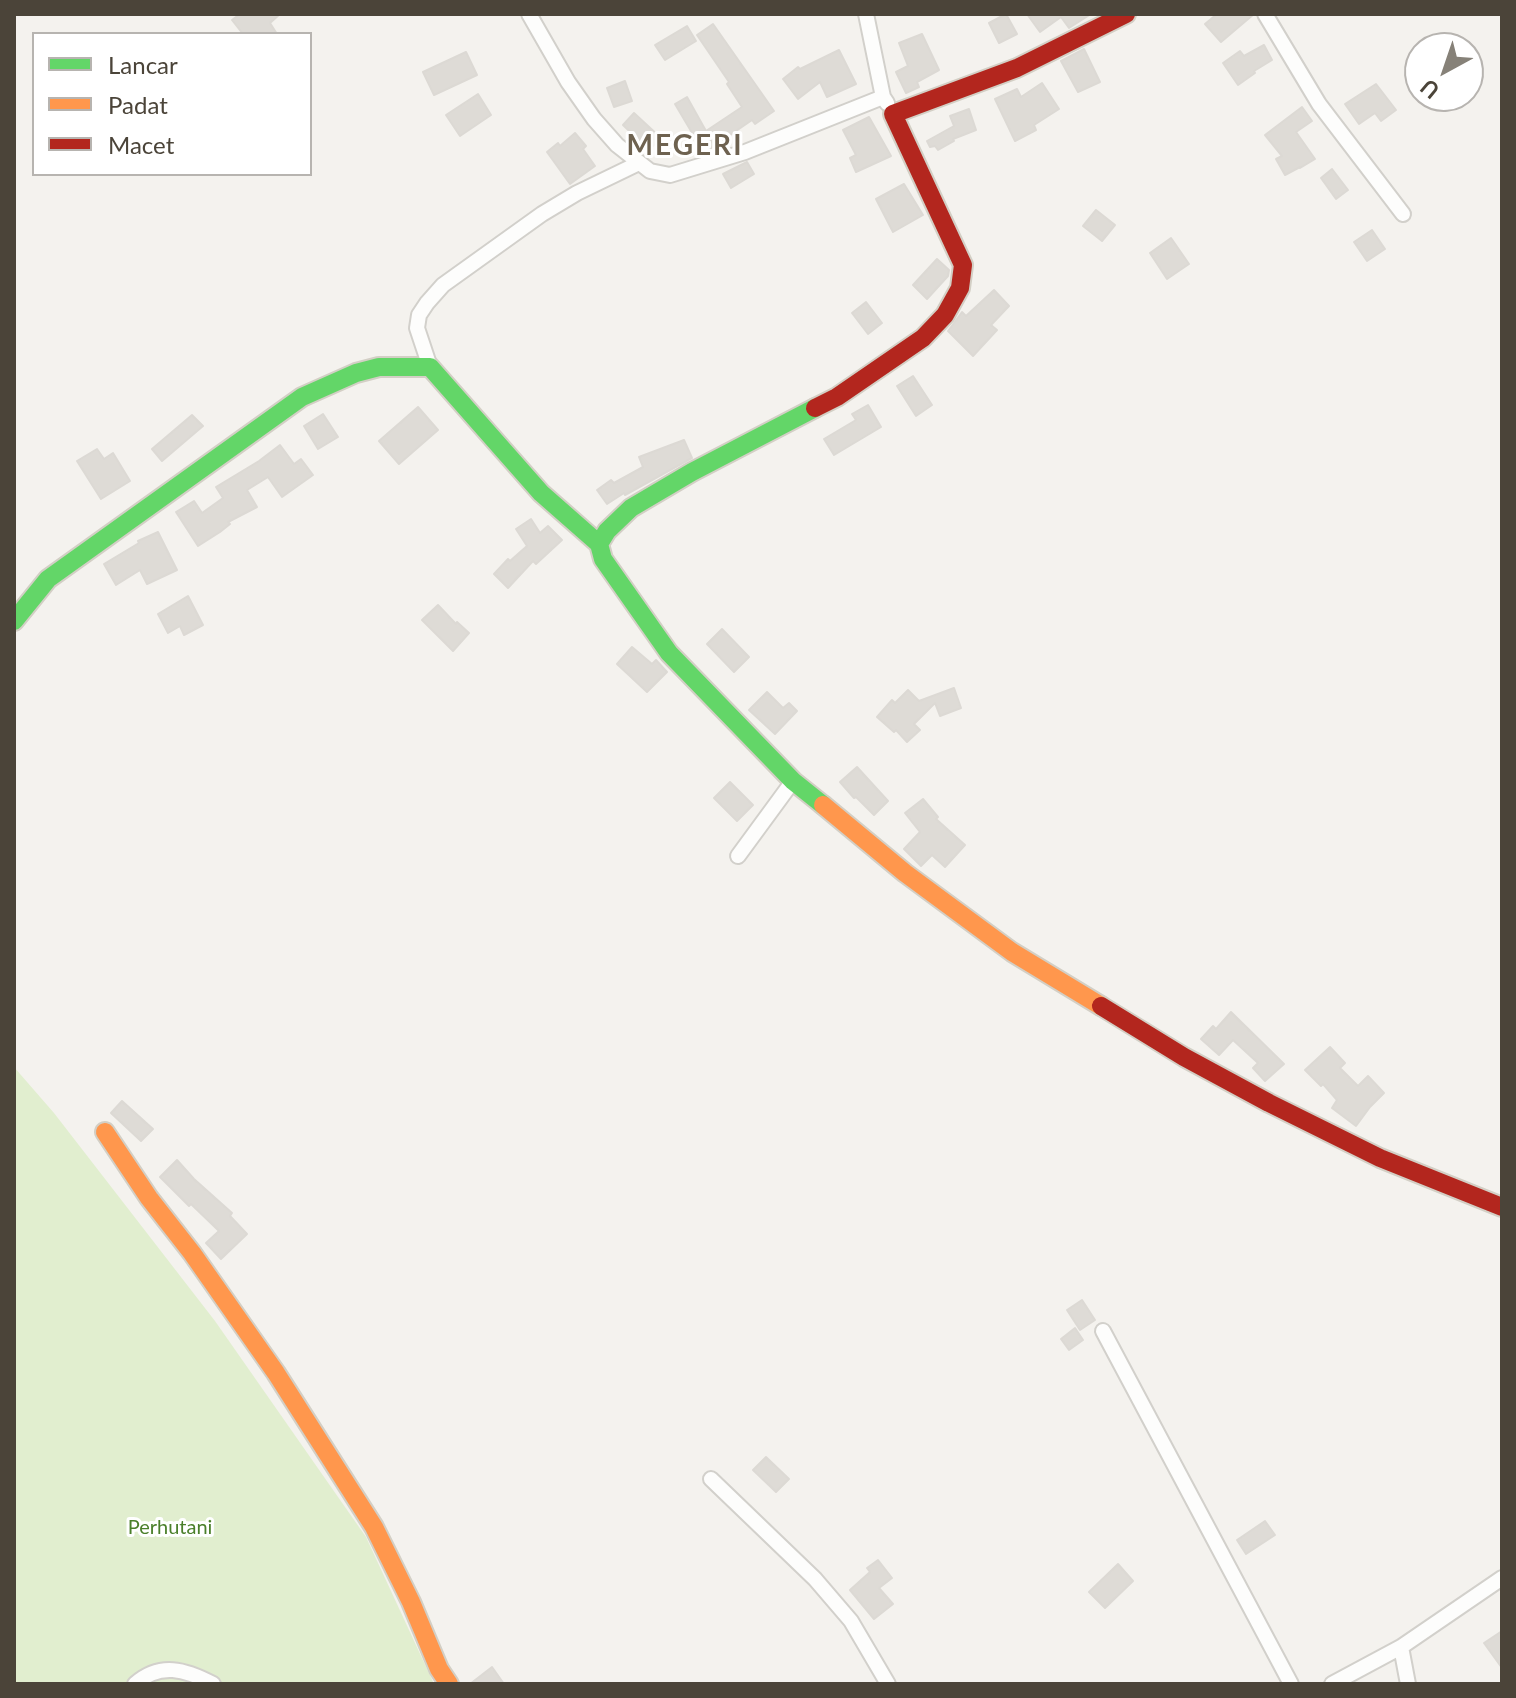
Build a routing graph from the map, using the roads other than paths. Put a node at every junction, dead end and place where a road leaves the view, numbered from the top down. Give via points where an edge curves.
1 (529, 14) edge
2 (866, 14) edge
3 (1126, 14) edge
4 (1265, 14) edge
5 (883, 97) junction
6 (893, 114) junction
7 (639, 163) junction
8 (1403, 214) dead end
9 (430, 367) junction
10 (599, 544) junction
11 (14, 621) edge
12 (793, 781) junction
13 (738, 856) dead end
14 (105, 1132) dead end
15 (1501, 1205) edge
16 (1103, 1331) dead end
17 (711, 1479) dead end
18 (1502, 1578) edge
19 (1401, 1647) junction
20 (135, 1684) edge
21 (213, 1684) edge
22 (449, 1684) edge
23 (888, 1684) edge
24 (1291, 1684) edge
25 (1332, 1684) edge
26 (1408, 1684) edge

1 - 7 street via 594,119
2 - 5 street
3 - 6 street via 1017,68
4 - 8 street via 1319,104
5 - 6 street
5 - 7 street via 745,152 670,175
6 - 10 street via 963,265 960,288 945,315 923,338 837,397 631,508
7 - 9 street via 542,214 443,285 417,322
9 - 10 street via 541,493
9 - 11 street via 379,367 302,397 48,579
10 - 12 street via 611,573 669,653
12 - 13 street
12 - 15 street via 1000,943 1112,1014 1269,1103 1380,1158
14 - 22 street via 276,1373 374,1527
16 - 24 street
17 - 23 street via 815,1579 851,1621
18 - 19 street
19 - 25 street
19 - 26 street
20 - 21 street via 169,1668

